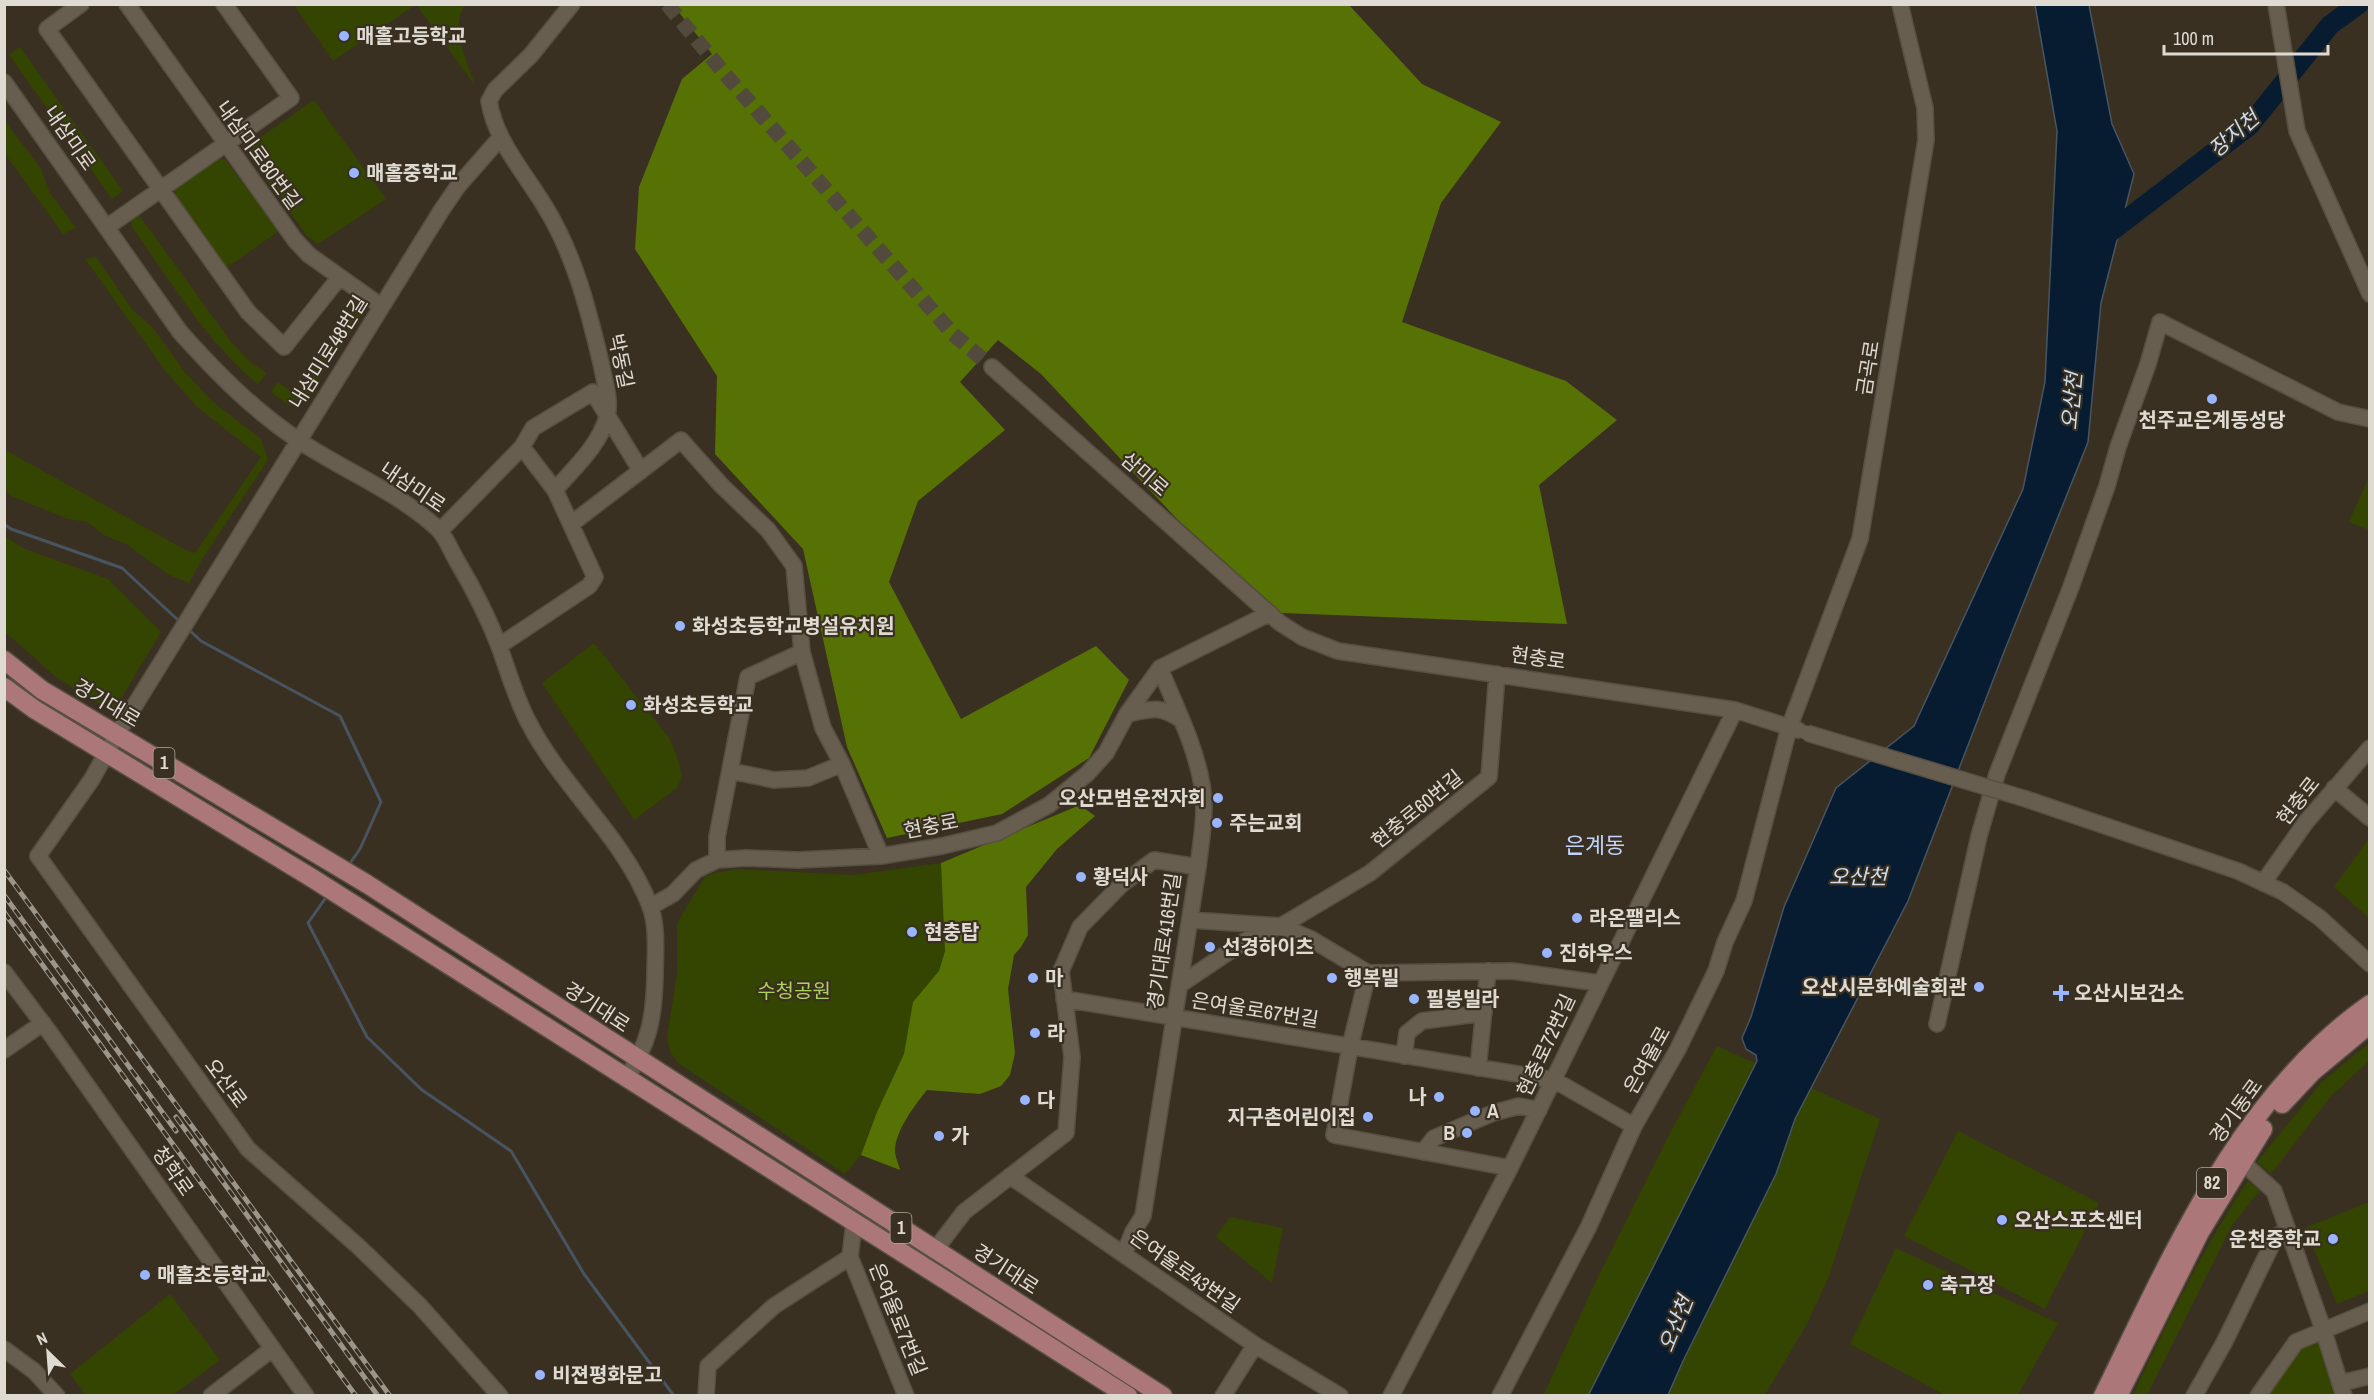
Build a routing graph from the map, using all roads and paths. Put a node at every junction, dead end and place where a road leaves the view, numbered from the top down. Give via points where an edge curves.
1 (81, 4) edge
2 (127, 4) edge
3 (224, 4) edge
4 (572, 4) edge
5 (1900, 4) edge
6 (2277, 10) edge
7 (4, 82) edge
8 (501, 137) junction
9 (226, 145) junction
10 (161, 189) junction
11 (107, 227) junction
12 (339, 278) junction
13 (2370, 294) edge
14 (381, 306) junction
15 (992, 367) tunnel mouth
16 (607, 416) junction
17 (2370, 419) edge
18 (298, 440) junction
19 (522, 447) junction
20 (640, 471) junction
21 (555, 490) junction
22 (572, 524) junction
23 (440, 531) junction
24 (1270, 613) junction
25 (499, 646) junction
26 (802, 652) junction
27 (4, 660) edge
28 (1160, 668) junction
29 (1497, 674) junction
30 (4, 687) edge
31 (1735, 710) junction
32 (1127, 714) junction
33 (1180, 719) junction
34 (1789, 728) junction
35 (117, 734) junction
36 (2370, 748) edge
37 (106, 753) junction
38 (843, 764) junction
39 (731, 771) junction
40 (2334, 788) junction
41 (2370, 818) edge
42 (881, 856) junction
43 (717, 860) junction
44 (1198, 867) junction
45 (2263, 883) junction
46 (650, 907) junction
47 (1191, 920) junction
48 (1281, 926) junction
49 (2370, 964) edge
50 (1488, 971) junction
51 (4, 972) edge
52 (1368, 973) junction
53 (1599, 983) junction
54 (1181, 984) junction
55 (1064, 999) junction
56 (2370, 1004) edge
57 (1484, 1013) junction
58 (1175, 1018) junction
59 (43, 1023) junction
60 (1937, 1024) dead end
61 (2370, 1024) edge
62 (1350, 1047) junction
63 (4, 1050) edge
64 (1404, 1056) junction
65 (638, 1060) junction
66 (1478, 1068) junction
67 (626, 1079) junction
68 (1554, 1080) junction
69 (1539, 1110) junction
70 (1634, 1126) junction
71 (1423, 1152) junction
72 (2242, 1162) junction
73 (1510, 1168) junction
74 (1010, 1176) junction
75 (854, 1223) junction
76 (2288, 1231) junction
77 (935, 1250) junction
78 (1124, 1254) junction
79 (850, 1257) junction
80 (2370, 1311) edge
81 (2323, 1329) junction
82 (1256, 1345) junction
83 (4, 1348) edge
84 (272, 1348) junction
85 (2370, 1376) edge
86 (2343, 1389) edge
87 (57, 1395) edge
88 (211, 1395) edge
89 (306, 1395) edge
90 (500, 1395) edge
91 (706, 1395) edge
92 (906, 1395) edge
93 (1128, 1395) edge
94 (1163, 1395) edge
95 (1223, 1395) edge
96 (1340, 1395) edge
97 (1391, 1395) edge
98 (1500, 1395) edge
99 (2103, 1395) edge
100 (2118, 1395) edge
101 (2193, 1395) edge
102 (2258, 1395) edge

1 - 10 street via 47,29
2 - 9 street, 내삼미로80번길
3 - 9 street via 291,98
4 - 8 street, 박동길 via 489,101 492,120
5 - 34 street, 금곡로 via 1925,108 1926,140 1860,539
6 - 13 street via 2297,131
7 - 11 street, 내삼미로
8 - 14 street, 내삼미로48번길 via 458,186
8 - 16 street, 박동길 via 545,206 574,267 609,399
9 - 10 street
9 - 12 street, 내삼미로80번길 via 295,240
10 - 11 street
10 - 12 street via 248,312 284,347
11 - 18 street, 내삼미로 via 180,332 247,402
12 - 14 street, 내삼미로80번길
14 - 18 street, 내삼미로48번길
15 - 24 street, 삼미로
16 - 19 street via 593,392 533,429
16 - 20 street
16 - 21 street, 박동길 via 598,440
17 - 60 street via 2338,412 2160,322 2091,531 1997,774 1979,836
18 - 23 street, 내삼미로 via 405,504
18 - 35 street, 내삼미로48번길
19 - 21 street
19 - 23 street
20 - 22 street
20 - 26 street via 681,440 768,530 794,566
21 - 22 street
22 - 25 street via 596,577 589,586
23 - 25 street, 내삼미로
24 - 28 street
24 - 29 street, 현충로 via 1302,637 1338,651
25 - 46 street, 내삼미로 via 530,725 630,867
26 - 38 street via 823,728
26 - 39 street via 748,677
27 - 35 main road, 경기대로 / 1 via 42,690
28 - 32 street, 현충로
28 - 33 street
29 - 31 street, 현충로
29 - 48 street, 현충로60번길 via 1489,777 1370,873
30 - 37 main road, 1
31 - 34 street, 현충로
31 - 53 street, 현충로72번길
32 - 33 street via 1166,709
32 - 42 street, 현충로 via 1106,753 1049,805 997,833
33 - 44 street via 1203,786
34 - 45 street, 현충로, bridge via 2026,799
34 - 70 street, 은여울로 via 1744,901 1688,1030
35 - 37 street, 내삼미로48번길
35 - 65 main road, 경기대로 / 1 via 367,884
36 - 40 street, 현충로
37 - 67 main road, 1 via 312,878
37 - 90 street, 오산로 via 38,856 248,1149 359,1247
38 - 39 street via 808,778 774,780
38 - 42 street
39 - 43 street via 717,837
40 - 41 street
40 - 45 street, 현충로
42 - 43 street, 현충로
43 - 46 street via 696,870 674,894
44 - 47 street, 경기대로416번길
44 - 55 street, 경기대로416번길 via 1154,860 1122,884 1080,927 1061,971
45 - 49 street, 현충로 via 2320,918
46 - 65 street, 내삼미로 via 655,936 652,1023
47 - 48 street
47 - 54 street, 경기대로416번길
48 - 52 street
48 - 54 street, 현충로60번길 via 1254,935
50 - 52 street
50 - 53 street
50 - 57 street
51 - 59 street, 청학로
52 - 62 street
53 - 68 street, 현충로72번길
54 - 58 street, 경기대로416번길
55 - 58 street, 은여울로67번길
55 - 74 street, 경기대로416번길 via 1072,1057 1066,1133
56 - 99 main road, 경기동로 / 82 via 2314,1051 2250,1126 2172,1253
57 - 64 street via 1422,1021 1407,1033
57 - 66 street
58 - 62 street, 은여울로67번길
58 - 78 street, 경기대로416번길 via 1143,1216
59 - 63 street
59 - 84 street, 청학로
61 - 72 main road, 경기동로 / 82 via 2286,1099
62 - 64 street, 은여울로67번길
62 - 71 street via 1334,1135
64 - 66 street, 은여울로67번길
65 - 67 street, 내삼미로
65 - 77 main road, 경기대로 / 1
66 - 68 street, 은여울로67번길
67 - 75 main road, 1
68 - 69 street, 현충로72번길
68 - 70 street, 은여울로67번길
69 - 71 street via 1519,1106 1493,1113 1434,1138
69 - 73 street, 현충로72번길
70 - 98 street, 은여울로 via 1588,1228
71 - 73 street
72 - 76 street via 2274,1191
72 - 100 main road, 경기동로 / 82 via 2200,1232
73 - 97 street, 현충로72번길
74 - 77 street, 경기대로416번길 via 964,1212
74 - 78 street, 은여울로43번길
75 - 79 street, 은여울로7번길
75 - 93 main road, 1
76 - 81 street
76 - 101 street via 2276,1236 2225,1341
77 - 94 main road, 경기대로 / 1
78 - 82 street, 은여울로43번길
79 - 91 street via 774,1306 708,1366
79 - 92 street, 은여울로7번길
80 - 81 street
81 - 86 street
81 - 102 street via 2296,1342
82 - 95 street
82 - 96 street, 은여울로43번길
83 - 87 street
84 - 88 street
84 - 89 street, 청학로
85 - 86 street

